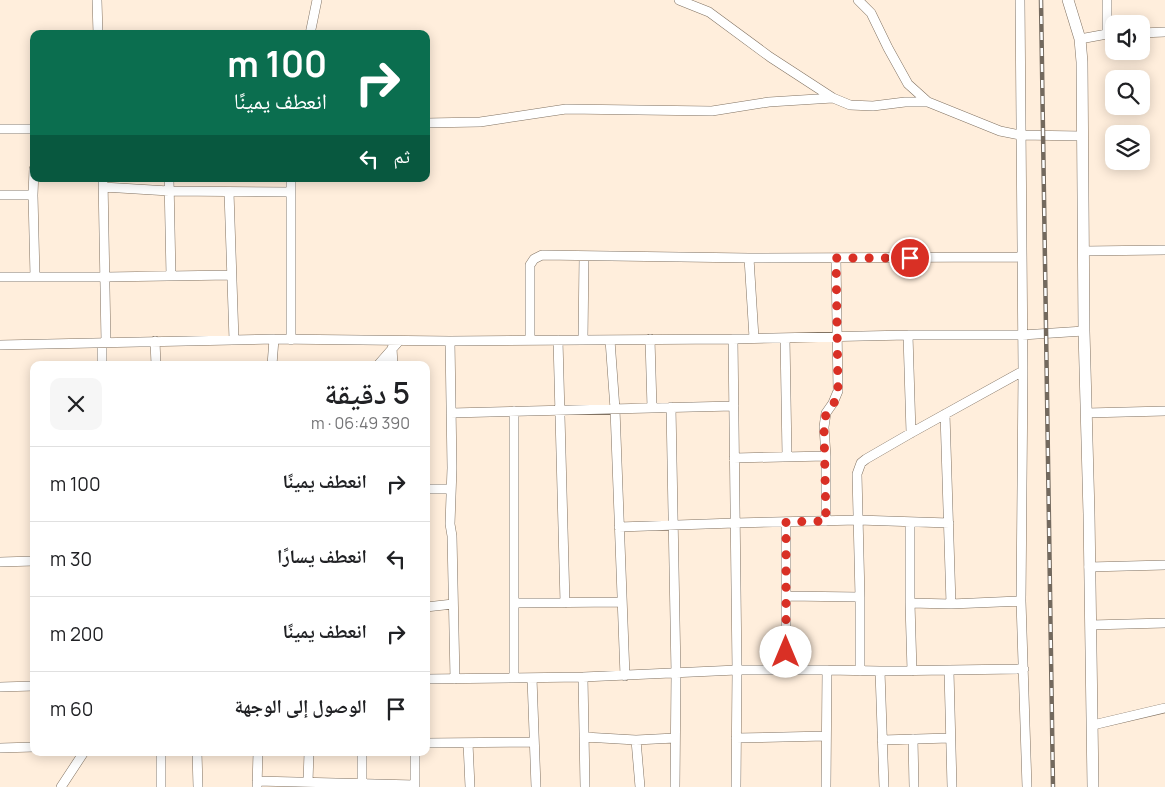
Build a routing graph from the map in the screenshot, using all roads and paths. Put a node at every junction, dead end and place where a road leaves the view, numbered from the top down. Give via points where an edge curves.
1 (97, 0) edge
2 (317, 0) edge
3 (679, 0) edge
4 (858, 0) edge
5 (1020, 0) edge
6 (1068, 0) edge
7 (1107, 0) edge
8 (1108, 15) edge
9 (98, 30) edge
10 (311, 30) edge
11 (1165, 32) edge
12 (1150, 33) edge
13 (1105, 35) edge
14 (1080, 39) junction
15 (833, 98) junction
16 (928, 102) junction
17 (430, 123) edge
18 (30, 128) edge
19 (0, 129) edge
20 (1020, 135) junction
21 (1082, 136) junction
22 (34, 182) edge
23 (169, 182) edge
24 (291, 182) edge
25 (103, 183) edge
26 (169, 191) junction
27 (228, 192) junction
28 (291, 192) junction
29 (0, 195) edge
30 (33, 195) junction
31 (1165, 250) edge
32 (1084, 251) junction
33 (584, 256) junction
34 (1021, 257) junction
35 (749, 258) junction
36 (836, 258) junction
37 (231, 275) junction
38 (171, 276) junction
39 (0, 277) edge
40 (35, 277) junction
41 (105, 277) junction
42 (1084, 331) junction
43 (908, 335) junction
44 (1022, 335) junction
45 (837, 336) junction
46 (754, 338) junction
47 (785, 338) junction
48 (274, 339) junction
49 (650, 339) junction
50 (733, 339) junction
51 (234, 340) junction
52 (291, 340) junction
53 (530, 340) junction
54 (558, 340) junction
55 (583, 340) junction
56 (610, 340) junction
57 (399, 341) junction
58 (450, 341) junction
59 (104, 342) junction
60 (155, 342) junction
61 (0, 345) edge
62 (392, 348) junction
63 (102, 361) edge
64 (156, 361) edge
65 (272, 361) edge
66 (381, 361) edge
67 (393, 361) edge
68 (1023, 370) junction
69 (734, 406) junction
70 (671, 407) junction
71 (652, 408) junction
72 (615, 409) junction
73 (560, 410) junction
74 (1165, 411) edge
75 (514, 412) junction
76 (451, 413) junction
77 (1087, 413) junction
78 (945, 414) junction
79 (911, 433) junction
80 (787, 456) junction
81 (826, 456) junction
82 (734, 458) junction
83 (430, 489) edge
84 (451, 489) junction
85 (858, 520) junction
86 (826, 521) junction
87 (786, 522) junction
88 (910, 522) junction
89 (735, 523) junction
90 (949, 523) junction
91 (674, 525) junction
92 (619, 527) junction
93 (0, 562) edge
94 (30, 562) edge
95 (1165, 565) edge
96 (1089, 567) junction
97 (786, 596) junction
98 (860, 597) junction
99 (1021, 601) junction
100 (622, 602) junction
101 (514, 603) junction
102 (565, 603) junction
103 (910, 603) junction
104 (454, 604) junction
105 (951, 604) junction
106 (430, 607) edge
107 (1165, 623) edge
108 (1091, 625) junction
109 (1024, 669) junction
110 (737, 670) junction
111 (786, 670) junction
112 (827, 670) junction
113 (860, 671) junction
114 (880, 671) junction
115 (912, 671) junction
116 (949, 671) junction
117 (676, 673) junction
118 (625, 676) junction
119 (583, 677) junction
120 (514, 678) junction
121 (532, 678) junction
122 (430, 679) edge
123 (455, 679) junction
124 (30, 686) edge
125 (0, 687) edge
126 (1165, 708) edge
127 (1093, 725) junction
128 (826, 736) junction
129 (584, 737) junction
130 (675, 738) junction
131 (736, 738) junction
132 (950, 738) junction
133 (913, 739) junction
134 (636, 740) junction
135 (882, 740) junction
136 (534, 742) junction
137 (430, 743) edge
138 (468, 743) junction
139 (30, 747) edge
140 (0, 748) edge
141 (81, 756) edge
142 (161, 756) edge
143 (197, 756) edge
144 (258, 756) edge
145 (309, 756) edge
146 (362, 756) edge
147 (415, 756) edge
148 (308, 782) junction
149 (362, 783) junction
150 (257, 784) edge
151 (415, 786) edge
152 (62, 787) edge
153 (161, 787) edge
154 (198, 787) edge
155 (470, 787) edge
156 (536, 787) edge
157 (585, 787) edge
158 (640, 787) edge
159 (675, 787) edge
160 (736, 787) edge
161 (826, 787) edge
162 (884, 787) edge
163 (914, 787) edge
164 (952, 787) edge
165 (1027, 787) edge
166 (1093, 787) edge

1 - 9 street
2 - 10 street
3 - 15 street via 709,12
4 - 16 street via 871,13 908,84
5 - 20 street
6 - 14 street
7 - 8 street
11 - 12 street
13 - 14 street
14 - 21 street
15 - 16 street via 850,105 873,106
15 - 17 street via 769,102 712,111 566,109 480,122
16 - 20 street via 1000,131
18 - 19 street
20 - 21 street
20 - 34 street
21 - 32 street
22 - 30 street
23 - 26 street
24 - 28 street
25 - 26 street
25 - 41 street
26 - 27 street
26 - 38 street
27 - 28 street
27 - 37 street
28 - 52 street
29 - 30 street
30 - 40 street
31 - 32 street
32 - 42 street
33 - 35 street
33 - 53 street via 542,255 530,265
33 - 55 street
34 - 36 street
34 - 44 street
35 - 36 street
35 - 46 street
36 - 45 street
37 - 38 street
37 - 51 street
38 - 41 street
39 - 40 street
40 - 41 street
41 - 59 street
42 - 44 street
42 - 77 street
43 - 44 street
43 - 45 street
43 - 79 street
44 - 68 street
45 - 47 street
45 - 81 street via 838,391 826,413
46 - 47 street
46 - 50 street
47 - 80 street
48 - 51 street
48 - 52 street
48 - 65 street
49 - 50 street
49 - 56 street
49 - 71 street
50 - 69 street
51 - 60 street
52 - 57 street
53 - 54 street
53 - 58 street
54 - 55 street
54 - 73 street
55 - 56 street
56 - 72 street
57 - 58 street
57 - 62 street
58 - 76 street
59 - 60 street
59 - 61 street
59 - 63 street
60 - 64 street
62 - 66 street
62 - 67 street
68 - 78 street
68 - 99 street
69 - 70 street
69 - 82 street
70 - 71 street
70 - 91 street
71 - 72 street
72 - 73 street
72 - 92 street
73 - 75 street
73 - 102 street
74 - 77 street
75 - 76 street
75 - 101 street
76 - 84 street
77 - 96 street
78 - 79 street
78 - 90 street
79 - 85 street via 861,463 857,474
80 - 81 street
80 - 82 street
81 - 86 street
82 - 89 street
83 - 84 street
84 - 104 street
85 - 86 street
85 - 88 street
85 - 98 street
86 - 87 street
87 - 89 street
87 - 97 street
88 - 90 street
88 - 103 street
89 - 91 street
89 - 110 street
90 - 105 street
91 - 92 street
91 - 117 street
92 - 100 street
93 - 94 street
95 - 96 street
96 - 108 street
97 - 98 street
97 - 111 street
98 - 113 street
99 - 105 street
99 - 109 street
100 - 102 street
100 - 118 street
101 - 102 street
101 - 120 street
103 - 105 street
103 - 115 street
104 - 106 street
104 - 123 street
107 - 108 street
108 - 127 street
109 - 116 street
109 - 165 street
110 - 111 street
110 - 117 street
110 - 131 street
111 - 112 street
112 - 113 street
112 - 128 street
113 - 114 street
114 - 115 street
114 - 135 street
115 - 116 street
116 - 132 street
117 - 118 street
117 - 130 street
118 - 119 street
119 - 121 street
119 - 129 street
120 - 121 street
120 - 123 street
121 - 136 street
122 - 123 street
124 - 125 street
126 - 127 street
127 - 166 street
128 - 131 street
128 - 161 street
129 - 134 street
129 - 157 street
130 - 134 street
130 - 159 street
131 - 160 street
132 - 133 street
132 - 164 street
133 - 135 street
133 - 163 street
134 - 158 street
135 - 162 street
136 - 138 street
136 - 156 street
137 - 138 street
138 - 155 street
139 - 140 street
141 - 152 street
142 - 153 street
143 - 154 street
144 - 150 street
145 - 148 street
146 - 149 street
147 - 151 street
148 - 149 street
148 - 150 street
149 - 151 street

